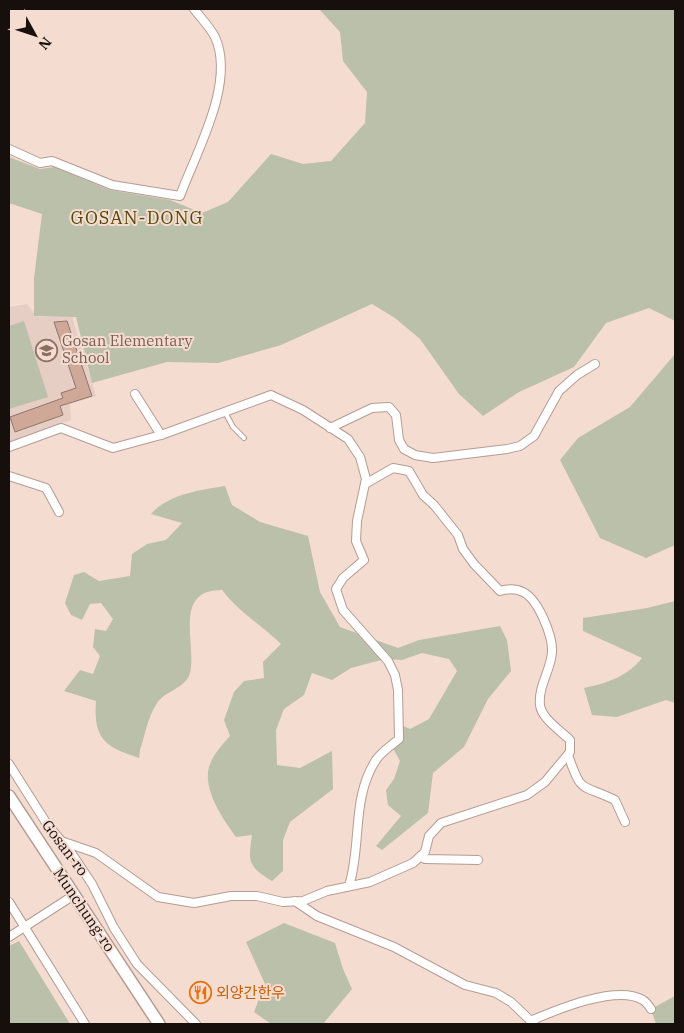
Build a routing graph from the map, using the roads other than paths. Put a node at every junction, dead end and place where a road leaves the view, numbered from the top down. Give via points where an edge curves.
1 (194, 9) edge
2 (9, 149) edge
3 (594, 364) dead end
4 (135, 394) dead end
5 (225, 412) junction
6 (330, 428) junction
7 (161, 435) junction
8 (244, 438) dead end
9 (9, 447) edge
10 (9, 476) edge
11 (366, 484) junction
12 (59, 512) dead end
13 (568, 755) junction
14 (9, 764) edge
15 (9, 796) edge
16 (625, 822) dead end
17 (61, 840) junction
18 (421, 857) junction
19 (478, 860) dead end
20 (350, 886) junction
21 (74, 895) junction
22 (295, 901) junction
23 (9, 902) edge
24 (24, 927) junction
25 (9, 937) edge
26 (651, 1009) dead end
27 (532, 1023) edge
28 (85, 1024) edge
29 (159, 1024) edge
30 (196, 1024) edge

1 - 2 street via 214,37 219,69 217,101 205,140 180,196 112,185 52,160 40,163
3 - 6 street via 559,391 534,436 520,446 433,458 415,455 399,440 396,415 389,408 372,408
4 - 7 street
5 - 6 street via 271,395 303,410
5 - 7 street
5 - 8 lane
6 - 11 street via 348,439 360,456
7 - 9 street via 113,448 61,428
10 - 12 street via 46,488
11 - 13 street via 393,468 409,471 423,495 458,535 474,564 500,591 513,589 529,596 550,632 552,653 540,707 570,740
11 - 20 street via 356,541 364,560 343,578 336,589 343,610 388,662 394,675 398,690 399,739 376,758 368,779 358,813 356,858
13 - 16 street via 583,789 615,800
13 - 18 street via 545,782 527,795 441,823 429,836
14 - 17 street, Gosan-ro via 47,824
15 - 21 street, Munchung-ro
17 - 22 street via 96,853 158,897 194,902 231,896
17 - 30 street, Gosan-ro via 92,884 137,964
18 - 19 street
18 - 20 street via 393,874
20 - 22 street
21 - 24 street
21 - 29 street, Munchung-ro
22 - 27 street via 316,916 394,947 465,985 496,993 511,1002
23 - 24 street
24 - 25 street
24 - 28 street
26 - 27 street via 644,1000 612,996 566,1006

